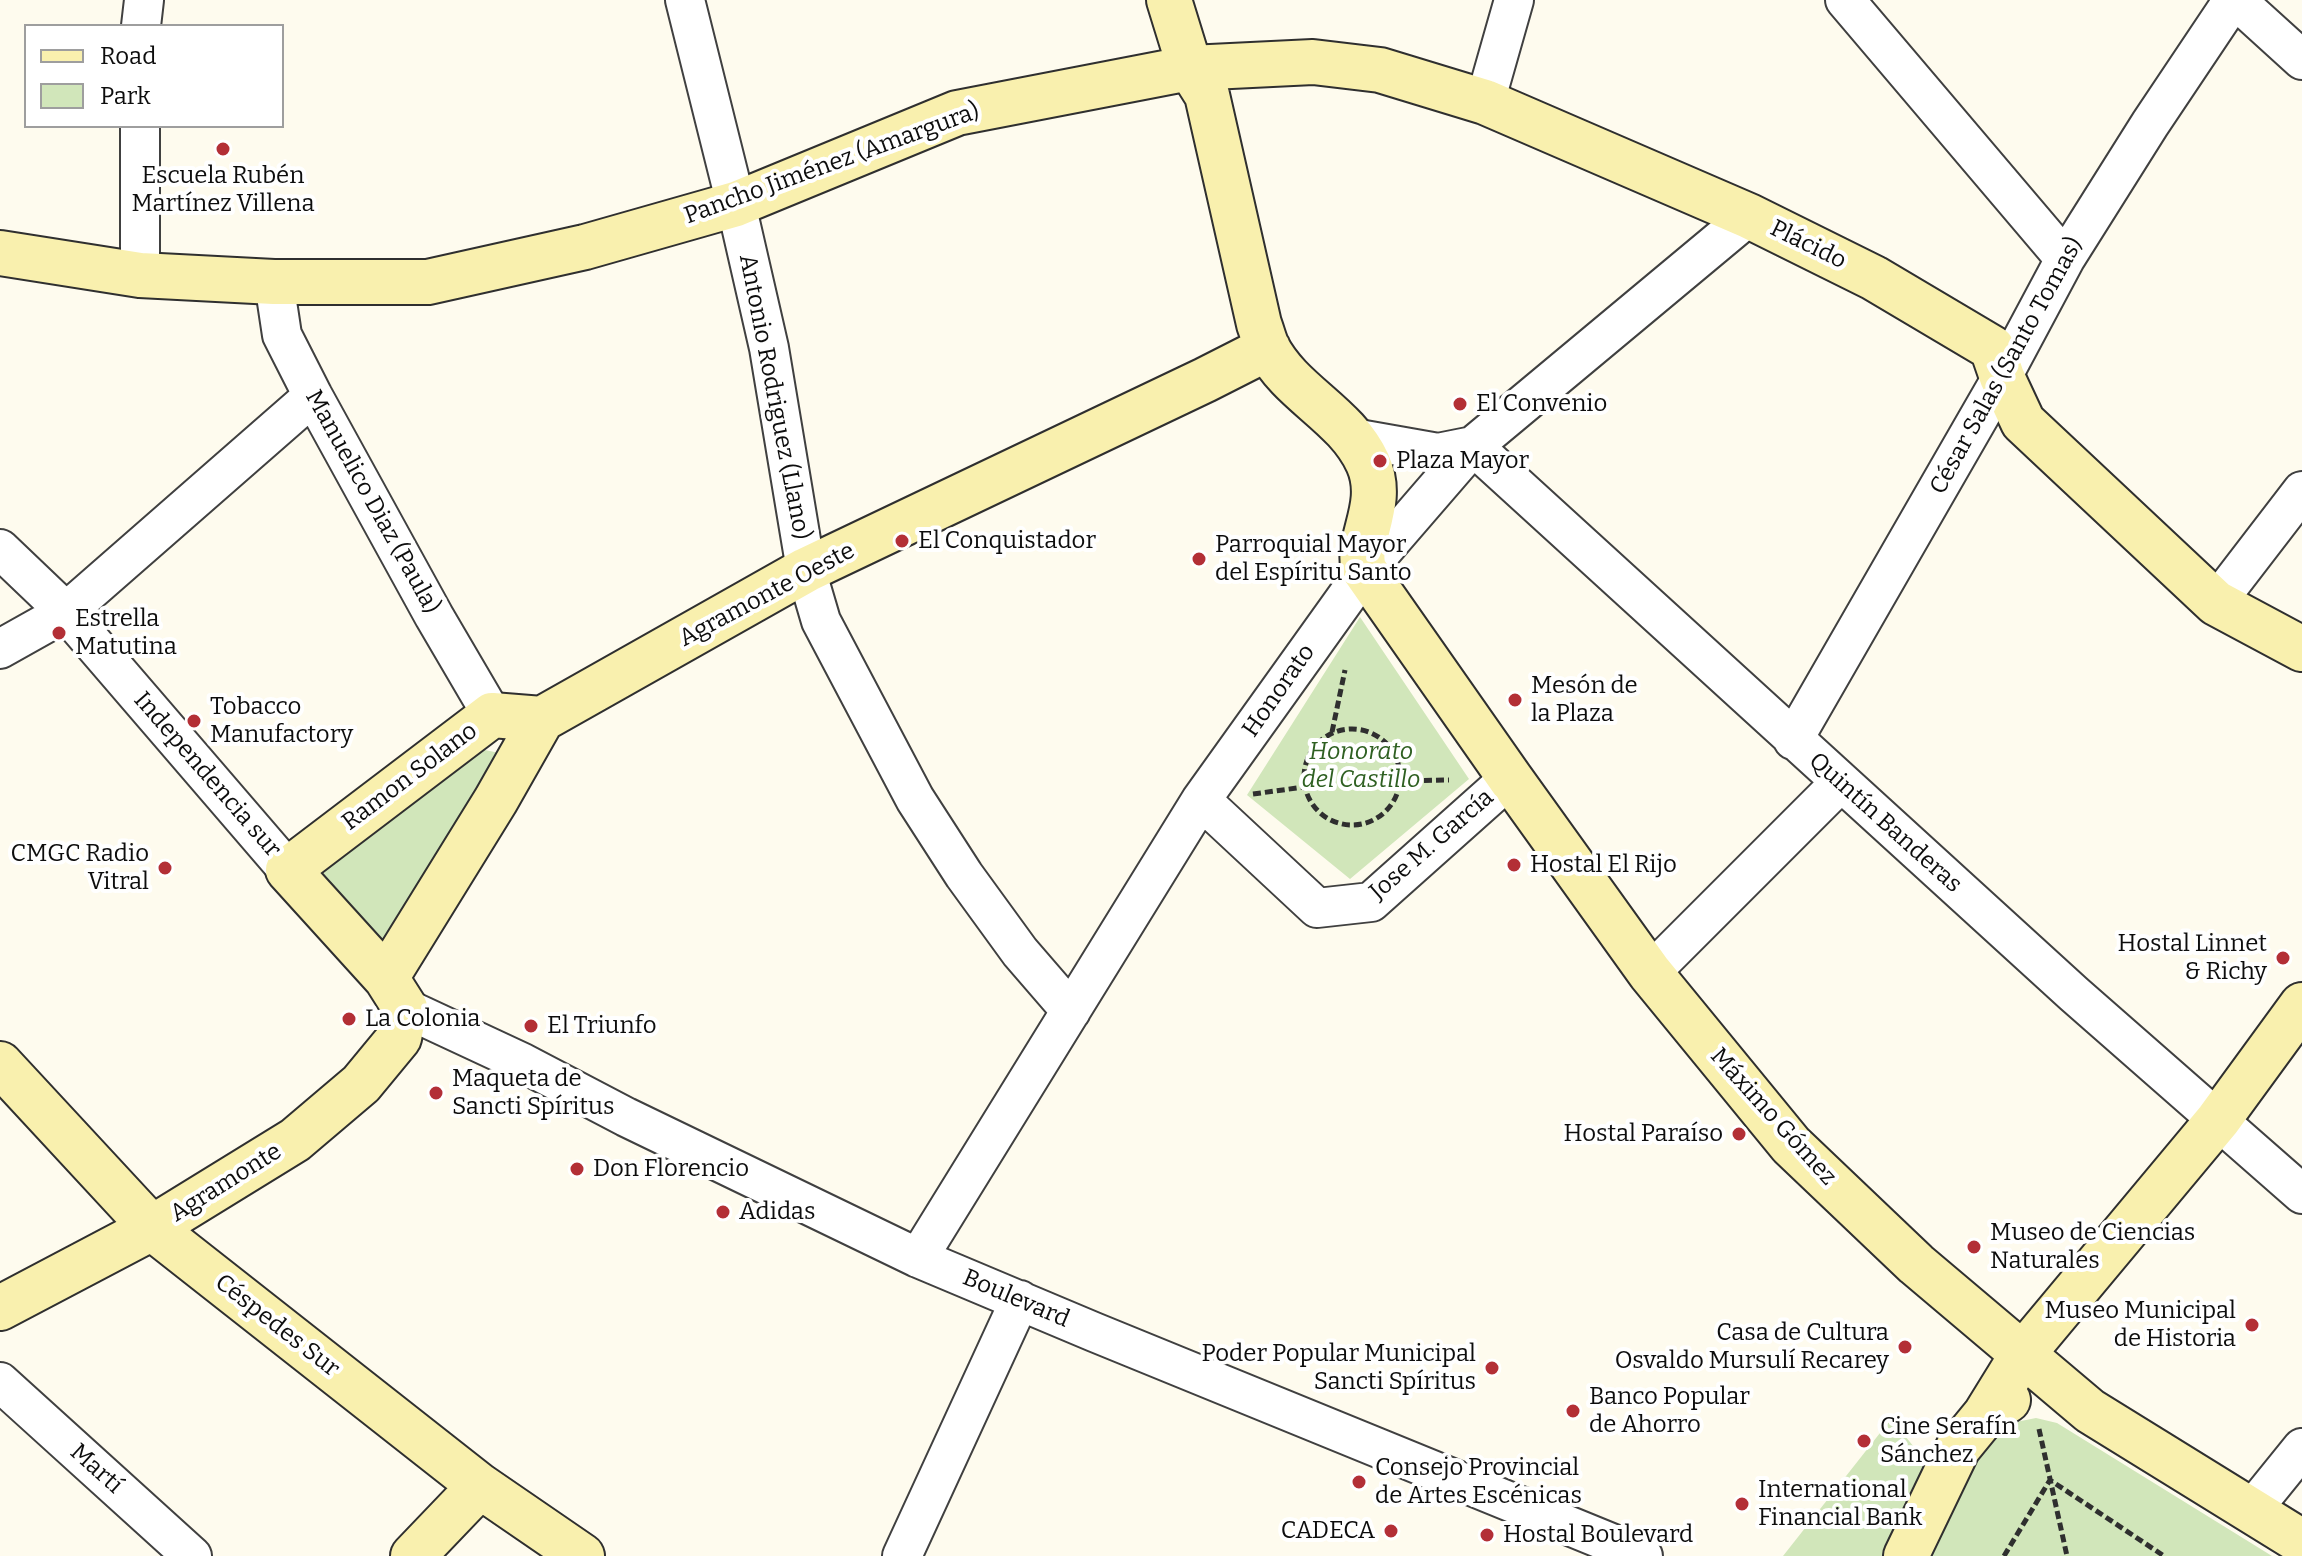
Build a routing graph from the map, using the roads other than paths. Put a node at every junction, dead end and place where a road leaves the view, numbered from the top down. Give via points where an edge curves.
1 (144, 0) edge
2 (685, 0) edge
3 (1169, 0) edge
4 (1514, 0) edge
5 (1845, 0) edge
6 (2234, 0) edge
7 (141, 24) edge
8 (2302, 60) edge
9 (1190, 68) junction
10 (1485, 102) junction
11 (140, 128) edge
12 (736, 204) junction
13 (1749, 216) junction
14 (0, 253) edge
15 (2065, 259) junction
16 (140, 275) junction
17 (274, 282) junction
18 (1268, 348) junction
19 (2002, 377) junction
20 (313, 396) junction
21 (1353, 438) junction
22 (1473, 446) junction
23 (2302, 491) edge
24 (0, 549) edge
25 (806, 570) junction
26 (1365, 571) junction
27 (2216, 603) junction
28 (66, 612) junction
29 (0, 649) edge
30 (2302, 649) edge
31 (492, 715) junction
32 (542, 719) junction
33 (1793, 740) junction
34 (1510, 778) junction
35 (1840, 783) junction
36 (1201, 800) junction
37 (288, 870) junction
38 (1650, 973) junction
39 (396, 993) junction
40 (2302, 1005) edge
41 (1071, 1011) junction
42 (0, 1064) edge
43 (2218, 1120) junction
44 (2302, 1194) edge
45 (152, 1228) junction
46 (918, 1258) junction
47 (1020, 1300) junction
48 (0, 1308) edge
49 (2026, 1374) junction
50 (0, 1382) edge
51 (2302, 1448) edge
52 (480, 1486) junction
53 (2251, 1511) junction
54 (2302, 1542) edge
55 (192, 1556) edge
56 (413, 1556) edge
57 (582, 1556) edge
58 (902, 1556) edge
59 (1643, 1556) edge
60 (1906, 1556) edge

1 - 7 street
2 - 12 street, Antonio Rodriguez (Llano)
3 - 9 street
4 - 10 street
5 - 15 street
6 - 8 street
6 - 15 street, César Salas (Santo Tomas)
9 - 10 street, Plácido via 1313,62 1380,70
9 - 12 street, Pancho Jiménez (Amargura) via 957,113
9 - 18 street via 1207,95
10 - 13 street, Plácido
11 - 16 street
12 - 17 street, Pancho Jiménez (Amargura) via 585,247 428,282
12 - 25 street, Antonio Rodriguez (Llano) via 769,348
13 - 19 street, Plácido via 1874,278 1992,348
13 - 22 street, Honorato
14 - 16 street, Pancho Jiménez (Amargura)
15 - 19 street, César Salas (Santo Tomas)
16 - 17 street, Pancho Jiménez (Amargura)
17 - 20 street, Manuelico Diaz (Paula) via 282,335
18 - 21 street
18 - 25 street, Agramonte Oeste
19 - 27 street, Plácido via 2023,422
19 - 33 street, César Salas (Santo Tomas)
20 - 28 street
20 - 31 street, Manuelico Diaz (Paula)
21 - 22 street via 1438,453
21 - 26 street via 1375,490 1361,557
22 - 26 street, Honorato
22 - 33 street, Quintín Banderas
23 - 27 street
24 - 28 street, Independencia sur
25 - 32 street, Agramonte Oeste
25 - 41 street, Antonio Rodriguez (Llano) via 821,621 915,799 1020,952
26 - 34 street, Máximo Gómez
26 - 36 street, Honorato
27 - 30 street, Plácido
28 - 29 street
28 - 37 street, Independencia sur
31 - 32 street, Ramon Solano
31 - 37 street, Ramon Solano
32 - 39 street
33 - 35 street, Quintín Banderas
34 - 36 street, Jose M. García via 1371,902 1317,908
34 - 38 street, Máximo Gómez
35 - 38 street
35 - 43 street, Quintín Banderas
36 - 41 street, Honorato
37 - 39 street, Independencia sur
38 - 49 street, Máximo Gómez via 1791,1145
39 - 45 street, Agramonte via 399,1038 361,1084 295,1140
39 - 46 street, Boulevard via 626,1117
40 - 43 street
41 - 46 street, Honorato
42 - 45 street, Céspedes Sur
43 - 44 street, Quintín Banderas
43 - 49 street
45 - 48 street, Agramonte
45 - 52 street, Céspedes Sur
46 - 47 street, Boulevard
47 - 58 street
47 - 59 street, Boulevard
49 - 53 street, Máximo Gómez
49 - 60 street via 1958,1448
50 - 55 street, Martí
51 - 53 street
52 - 56 street
52 - 57 street, Céspedes Sur
53 - 54 street, Máximo Gómez

